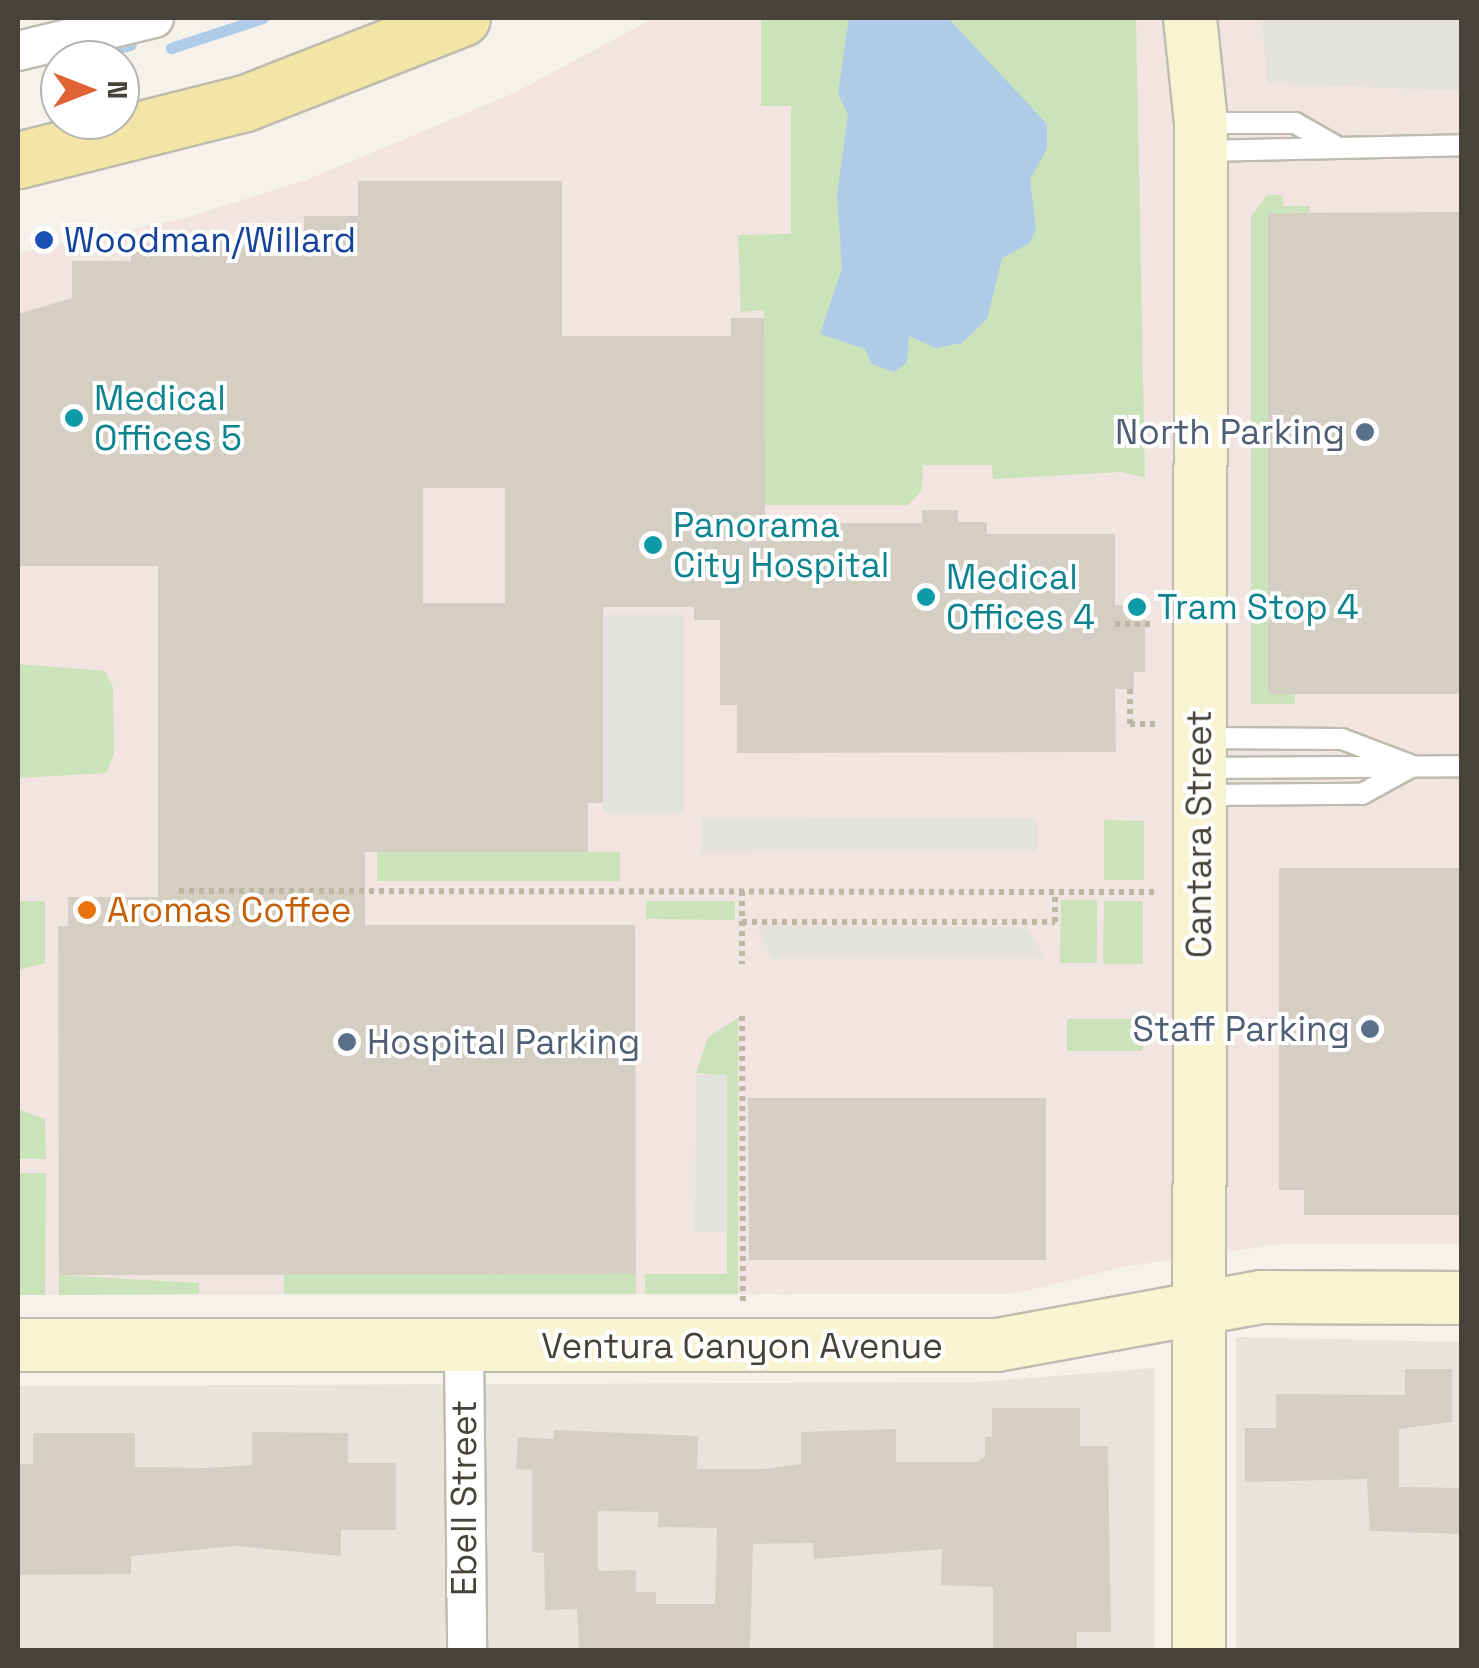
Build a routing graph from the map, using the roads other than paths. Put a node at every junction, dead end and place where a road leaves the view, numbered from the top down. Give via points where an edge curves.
1 (154, 18) edge
2 (462, 18) edge
3 (1190, 18) edge
4 (18, 51) edge
5 (1200, 137) junction
6 (1462, 146) edge
7 (18, 160) edge
8 (1188, 756) junction
9 (1412, 766) junction
10 (1462, 766) edge
11 (1462, 1298) edge
12 (1202, 1310) junction
13 (18, 1345) edge
14 (464, 1346) junction
15 (467, 1650) edge
16 (1199, 1650) edge

1 - 4 street
2 - 7 main road via 245,104
3 - 5 street, Cantara Street
5 - 6 lane
5 - 8 street, Cantara Street
8 - 9 lane via 1342,738
8 - 9 lane via 1362,794
8 - 12 street, Cantara Street
9 - 10 lane
11 - 12 street, Ventura Canyon Avenue via 1261,1296
12 - 14 street, Ventura Canyon Avenue via 998,1345
12 - 16 street, Cantara Street
13 - 14 street, Ventura Canyon Avenue
14 - 15 street, Ebell Street

